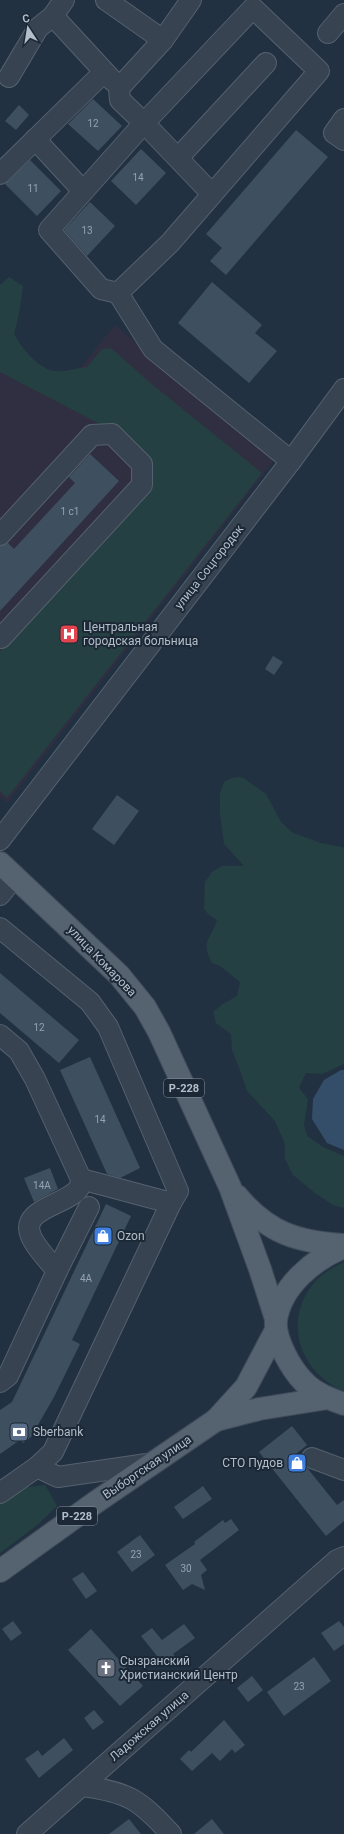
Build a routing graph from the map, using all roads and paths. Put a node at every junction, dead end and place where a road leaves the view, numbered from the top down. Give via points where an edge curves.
1 (106, 0) edge
2 (189, 1) edge
3 (58, 8) edge
4 (344, 14) edge
5 (328, 33) dead end
6 (163, 40) junction
7 (266, 63) dead end
8 (104, 72) junction
9 (9, 77) dead end
10 (119, 88) junction
11 (344, 119) edge
12 (144, 123) junction
13 (35, 140) junction
14 (344, 140) edge
15 (178, 158) junction
16 (0, 174) edge
17 (83, 191) junction
18 (212, 194) junction
19 (118, 293) junction
20 (344, 389) edge
21 (291, 461) junction
22 (0, 535) edge
23 (1, 638) dead end
24 (0, 840) edge
25 (7, 870) edge
26 (0, 895) edge
27 (0, 928) edge
28 (0, 1035) edge
29 (81, 1179) junction
30 (230, 1188) junction
31 (171, 1203) junction
32 (89, 1207) dead end
33 (344, 1246) edge
34 (57, 1271) junction
35 (276, 1324) junction
36 (0, 1382) edge
37 (336, 1401) edge
38 (216, 1420) junction
39 (312, 1458) dead end
40 (155, 1463) junction
41 (37, 1467) junction
42 (344, 1470) edge
43 (0, 1493) edge
44 (344, 1557) edge
45 (0, 1571) edge
46 (82, 1786) junction
47 (26, 1834) edge
48 (171, 1834) edge

1 - 6 street
2 - 6 street
3 - 8 street
3 - 9 street via 38,28
4 - 5 street
6 - 10 street
7 - 15 street
8 - 10 street
8 - 13 street
10 - 12 street via 120,100
11 - 14 street via 334,133
12 - 15 street
12 - 17 street
12 - 18 street via 253,8 319,71
13 - 16 street
13 - 17 street
15 - 18 street
17 - 19 street via 49,230 101,289
18 - 19 street via 170,243
19 - 21 street via 153,349
20 - 21 street, улица Соцгородок
21 - 24 street, улица Соцгородок
22 - 23 street via 92,435 112,434 142,464 142,485
25 - 26 street
25 - 30 main road, улица Комарова / Р-228 via 119,975 145,1007 162,1038
27 - 31 street via 90,1002 108,1027 178,1191
28 - 29 street via 19,1051 35,1079
29 - 31 street
29 - 34 street via 79,1188 57,1203 39,1211 31,1222 31,1238
30 - 33 main road, Р-228 via 251,1213 284,1234 316,1244
30 - 35 main road, Р-228 via 260,1269
31 - 41 street via 53,1452
32 - 34 street
33 - 35 main road, Р-228 via 327,1254 301,1274 283,1300
34 - 36 street via 8,1376
35 - 37 main road, Р-228 via 286,1358 304,1383
35 - 38 main road, Р-228 via 246,1386
37 - 38 main road, Р-228 via 259,1409
38 - 40 main road, Выборгская улица / Р-228
39 - 42 street
40 - 41 street via 58,1477
40 - 45 main road, Выборгская улица / Р-228
41 - 43 street
44 - 46 street, Ладожская улица via 331,1565
46 - 47 street, Ладожская улица
46 - 48 street via 126,1795 142,1805

